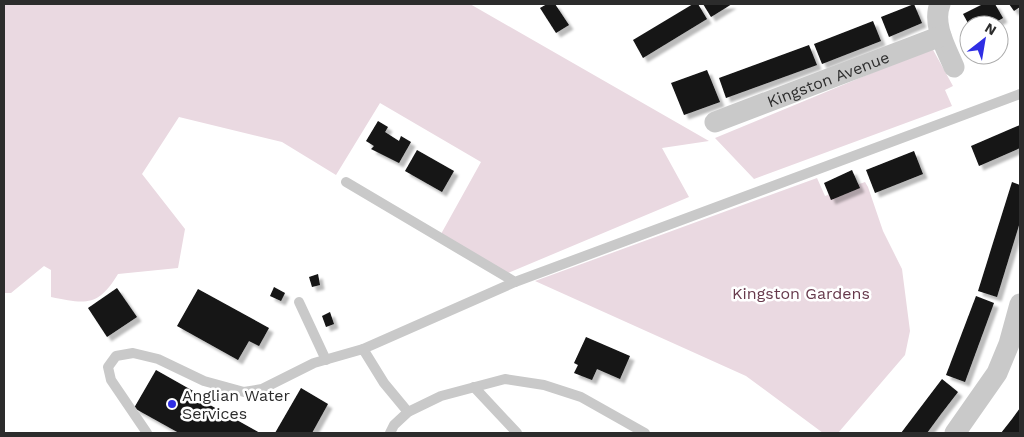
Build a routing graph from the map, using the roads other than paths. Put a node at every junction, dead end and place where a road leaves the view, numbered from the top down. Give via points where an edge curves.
1 (940, 4) edge
2 (942, 36) junction
3 (954, 67) dead end
4 (1020, 94) edge
5 (715, 122) dead end
6 (346, 182) dead end
7 (515, 282) junction
8 (299, 302) dead end
9 (1020, 304) edge
10 (363, 349) junction
11 (326, 360) junction
12 (474, 387) junction
13 (408, 412) junction
14 (147, 433) edge
15 (390, 433) edge
16 (517, 433) edge
17 (645, 433) edge
18 (955, 433) edge

1 - 2 street via 938,18
2 - 3 street
2 - 5 street, Kingston Avenue
4 - 7 lane
6 - 7 lane
7 - 10 lane
8 - 11 lane
9 - 18 street via 997,372
10 - 11 lane
10 - 13 lane via 384,383
11 - 14 lane via 262,389 244,392 204,381 158,358 133,353 116,356 108,367 111,380
12 - 13 lane via 441,396
12 - 16 lane
12 - 17 lane via 505,379 544,385 580,397
13 - 15 lane

